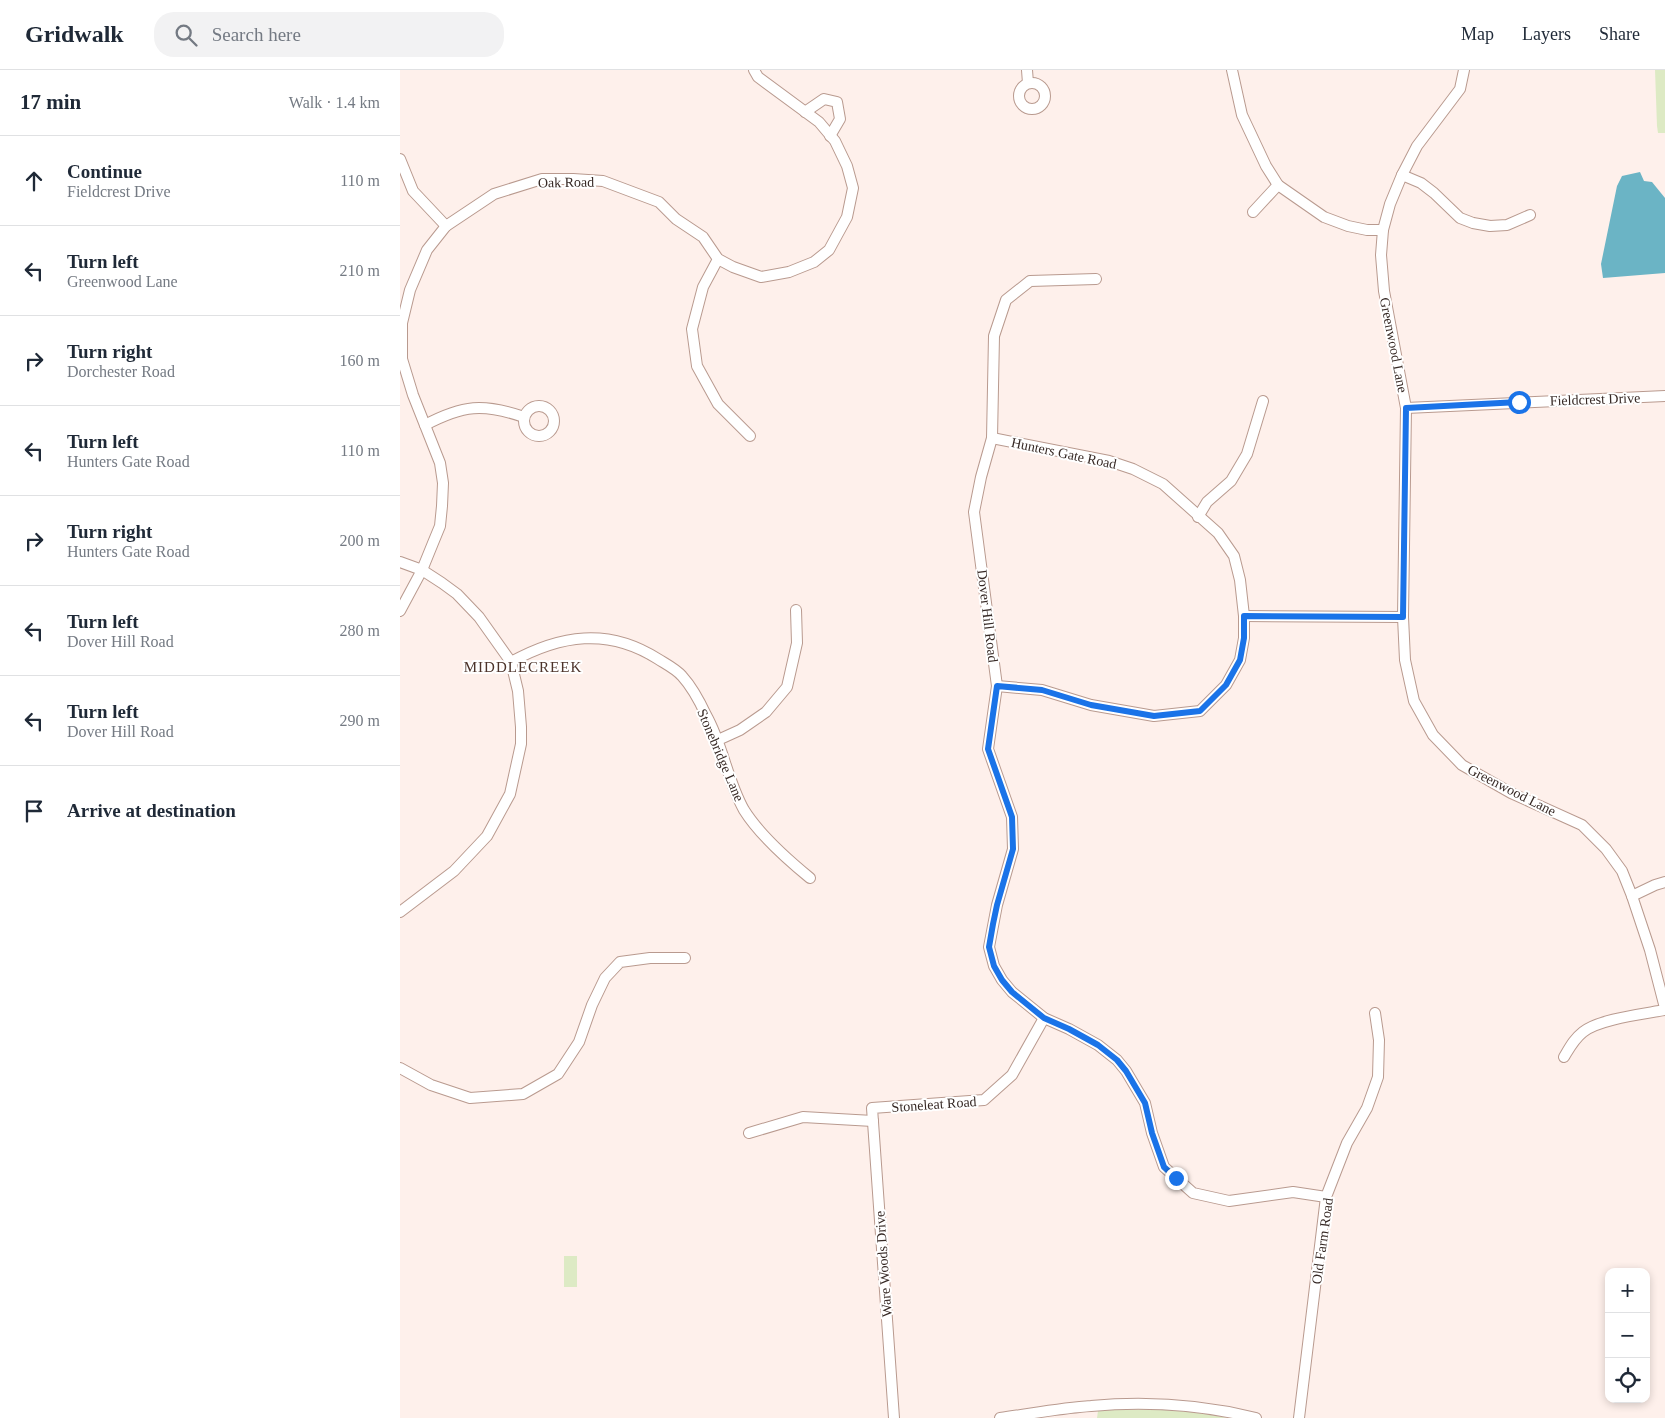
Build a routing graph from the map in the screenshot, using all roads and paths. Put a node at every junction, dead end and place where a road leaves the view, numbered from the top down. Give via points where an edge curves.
1 (754, 70) edge
2 (1027, 70) edge
3 (1232, 70) edge
4 (1464, 70) edge
5 (1028, 83) dead end
6 (805, 112) junction
7 (830, 136) junction
8 (400, 159) edge
9 (1402, 175) junction
10 (1278, 185) junction
11 (1253, 212) dead end
12 (1530, 215) dead end
13 (446, 226) junction
14 (1383, 230) junction
15 (718, 259) junction
16 (1096, 279) dead end
17 (1665, 396) edge
18 (1263, 401) dead end
19 (1406, 408) junction
20 (524, 417) dead end
21 (425, 425) junction
22 (750, 436) dead end
23 (992, 438) junction
24 (1198, 516) junction
25 (400, 562) edge
26 (422, 570) junction
27 (796, 610) dead end
28 (400, 611) edge
29 (1244, 616) junction
30 (1403, 617) junction
31 (511, 662) junction
32 (997, 686) junction
33 (718, 740) junction
34 (810, 878) dead end
35 (1665, 882) edge
36 (1632, 896) junction
37 (400, 912) edge
38 (685, 958) dead end
39 (1665, 1009) edge
40 (1376, 1013) dead end
41 (1044, 1018) junction
42 (1564, 1057) dead end
43 (400, 1068) edge
44 (872, 1109) joint
45 (873, 1122) junction
46 (749, 1133) dead end
47 (1326, 1197) junction
48 (894, 1418) edge
49 (1000, 1418) edge
50 (1256, 1418) edge
51 (1299, 1418) edge

1 - 6 street via 758,77
2 - 5 street
3 - 10 street via 1242,115
4 - 9 street, Greenwood Lane via 1460,89 1417,146
6 - 7 street
6 - 7 street via 824,99 837,102 840,119
7 - 15 street via 847,166 853,188 847,217 829,250 814,262 789,272 761,277
8 - 13 street via 413,191
9 - 12 street via 1421,183 1460,218 1473,223 1507,225
9 - 14 street, Greenwood Lane
10 - 11 street
10 - 14 street via 1324,217 1348,226
13 - 15 street, Oak Road via 494,194 542,179 603,181 659,202 703,237
13 - 21 street, Oak Road via 426,250 410,290 402,323 402,359
14 - 19 street, Greenwood Lane via 1380,255 1384,291
15 - 22 street via 703,286 692,329 697,366 718,404
16 - 23 street, Dover Hill Road via 1030,281 1006,300 994,336
17 - 19 street, Fieldcrest Drive
18 - 24 street via 1247,454 1231,481
19 - 30 street, Greenwood Lane
20 - 21 street via 476,407 459,409
21 - 26 street, Oak Road via 440,463 443,483 440,526
23 - 24 street, Hunters Gate Road via 1109,460 1133,469 1163,484
23 - 32 street, Dover Hill Road via 974,512
24 - 29 street, Hunters Gate Road via 1218,533 1234,556
25 - 26 street
26 - 28 street, Oak Road
26 - 31 street via 469,606
27 - 33 street via 797,643 787,687 766,712
29 - 30 street
29 - 32 street, Hunters Gate Road via 1240,660 1226,685 1200,711 1154,716 1091,705 1042,690
30 - 36 street, Greenwood Lane via 1405,660 1414,701 1433,735 1462,765 1511,793 1582,825 1622,871
31 - 33 street, Stonebridge Lane via 529,652 578,638 596,638 646,651 682,676 707,715
31 - 37 street via 518,691 521,727 510,794 487,836 454,871
32 - 41 street, Dover Hill Road via 988,749 1012,817 1013,849 989,947 1002,980
33 - 34 street, Stonebridge Lane via 732,787 745,812 785,858
35 - 36 street
36 - 39 street, Greenwood Lane
38 - 43 street via 620,962 605,978 579,1042 558,1074 523,1094 470,1098 431,1085
39 - 42 street via 1584,1031 1572,1042
40 - 47 street, Old Farm Road via 1378,1077
41 - 44 street, Stoneleat Road via 1012,1076 984,1100
41 - 47 street, Dover Hill Road via 1098,1045 1117,1060 1145,1103 1164,1167 1193,1192 1229,1201 1293,1192
44 - 45 street, Ware Woods Drive
45 - 46 street via 804,1116
45 - 48 street, Ware Woods Drive
47 - 51 street, Old Farm Road
49 - 50 street via 1091,1406 1136,1404 1185,1407

